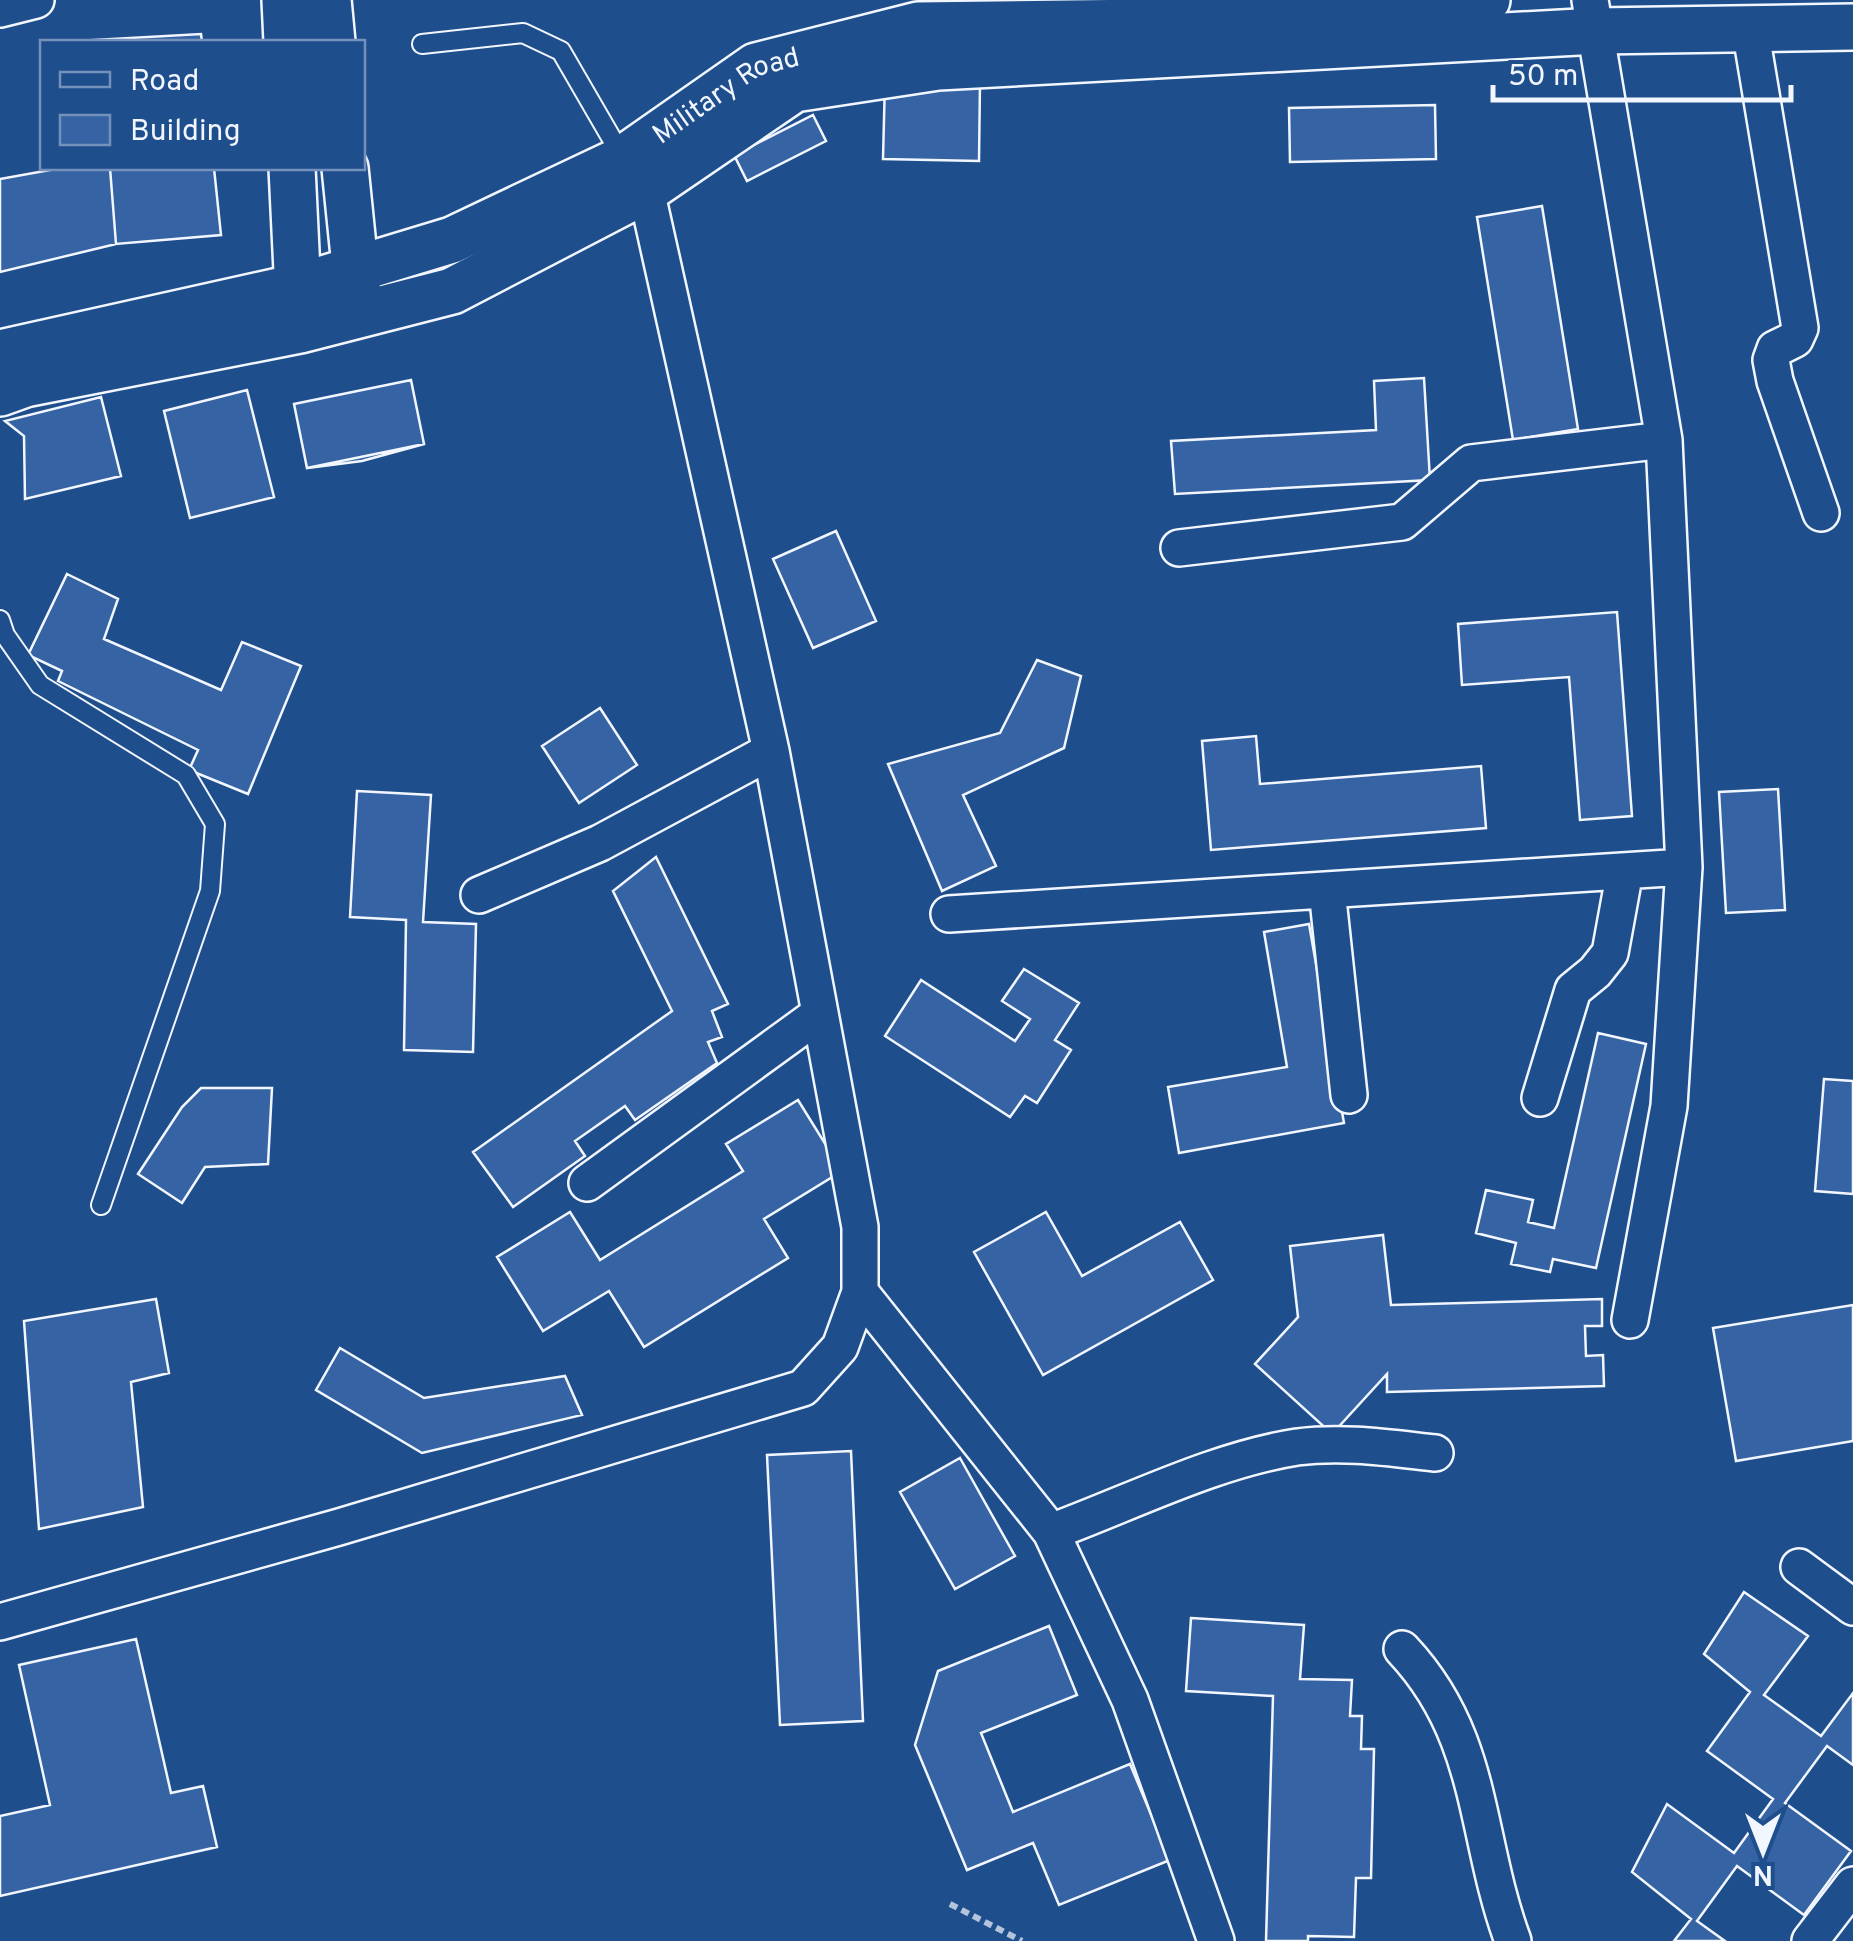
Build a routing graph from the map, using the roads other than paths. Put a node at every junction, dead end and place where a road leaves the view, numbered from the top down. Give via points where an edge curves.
1 (36, 0) edge
2 (0, 9) edge
3 (1594, 16) edge
4 (1439, 18) edge
5 (1224, 24) edge
6 (1853, 27) edge
7 (1750, 28) junction
8 (422, 44) dead end
9 (292, 170) edge
10 (344, 170) edge
11 (634, 174) junction
12 (355, 269) junction
13 (298, 308) junction
14 (360, 315) junction
15 (0, 353) edge
16 (0, 392) edge
17 (1664, 440) junction
18 (1822, 513) dead end
19 (1179, 548) dead end
20 (0, 620) edge
21 (770, 751) junction
22 (1684, 867) junction
23 (1625, 871) junction
24 (1327, 890) junction
25 (479, 895) dead end
26 (949, 914) dead end
27 (818, 1015) junction
28 (1348, 1095) dead end
29 (1540, 1098) dead end
30 (586, 1183) dead end
31 (101, 1205) dead end
32 (860, 1292) junction
33 (1630, 1320) dead end
34 (1435, 1454) dead end
35 (1051, 1532) junction
36 (1799, 1568) dead end
37 (1853, 1608) edge
38 (0, 1622) edge
39 (1402, 1649) dead end
40 (1853, 1885) edge
41 (1216, 1941) edge
42 (1513, 1941) edge
43 (1810, 1941) edge

1 - 2 street
3 - 4 street, Military Road
3 - 7 street, Military Road
3 - 17 street
4 - 5 street, Military Road
5 - 11 street, Military Road via 756,66
6 - 7 street, Military Road
7 - 18 street via 1800,328 1771,360
8 - 11 lane via 523,33 562,52
9 - 13 street
10 - 12 street
11 - 12 street, Military Road
11 - 14 street via 452,290
11 - 21 street
12 - 13 street, Military Road
12 - 14 street
13 - 14 street
13 - 15 street, Military Road
13 - 16 street
17 - 19 street via 1471,463 1402,522
17 - 22 street
20 - 31 lane via 40,684 186,775 215,824 210,891
21 - 25 street via 600,843
21 - 27 street
22 - 23 street
22 - 33 street via 1668,1106
23 - 24 street
23 - 29 street via 1610,954 1574,990
24 - 26 street
24 - 28 street
27 - 30 street
27 - 32 street via 860,1227
32 - 35 street
32 - 38 street via 840,1347 802,1388
34 - 35 street via 1361,1444 1297,1448 1190,1476
35 - 41 street via 1130,1700
36 - 37 street
39 - 42 street via 1449,1713 1476,1788 1498,1902
40 - 43 street

